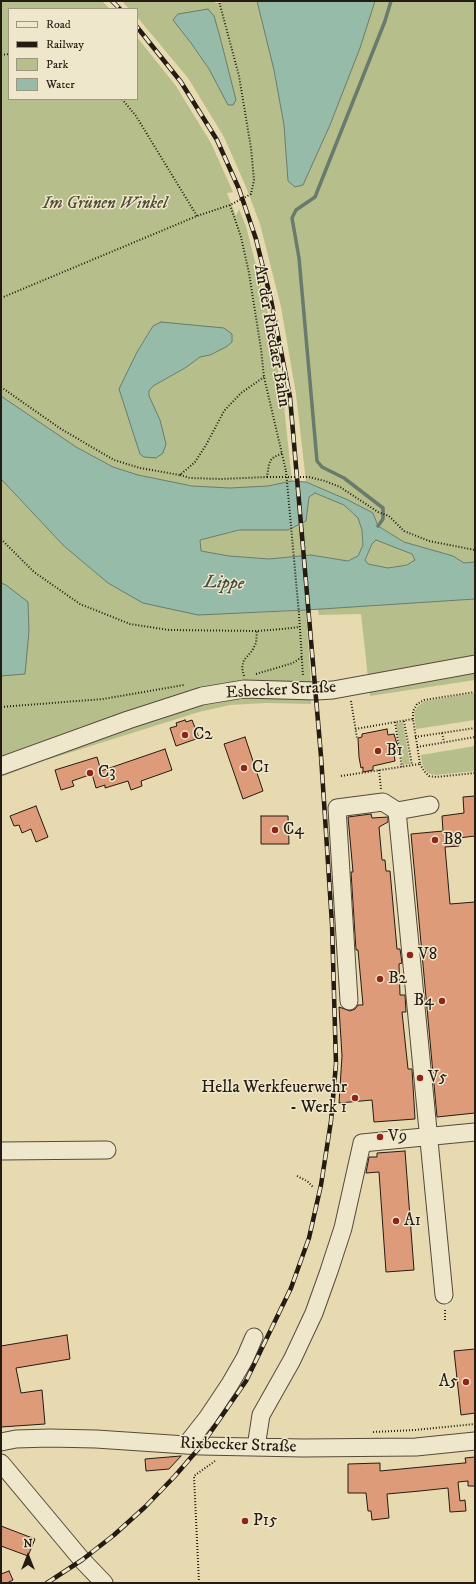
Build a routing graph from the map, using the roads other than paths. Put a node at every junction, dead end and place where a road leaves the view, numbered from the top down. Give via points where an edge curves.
1 (475, 664) edge
2 (1, 766) edge
3 (430, 805) dead end
4 (390, 807) junction
5 (349, 1001) dead end
6 (475, 1132) edge
7 (428, 1136) junction
8 (107, 1150) dead end
9 (1, 1151) edge
10 (444, 1300) road end
11 (254, 1337) dead end
12 (475, 1441) edge
13 (1, 1442) edge
14 (186, 1445) junction
15 (256, 1447) junction
16 (1, 1463) edge
17 (104, 1583) edge

1 - 2 street, Esbecker Straße via 349,688 316,691 242,681
3 - 4 street
4 - 5 street via 337,808
4 - 7 street
6 - 7 street
7 - 10 street
7 - 15 street via 362,1143 343,1228 329,1271 314,1313 292,1360 261,1415
8 - 9 street
11 - 14 street via 230,1384
12 - 15 street, Rixbecker Straße via 416,1447
13 - 14 street, Rixbecker Straße via 49,1438
14 - 15 street, Rixbecker Straße
16 - 17 street

